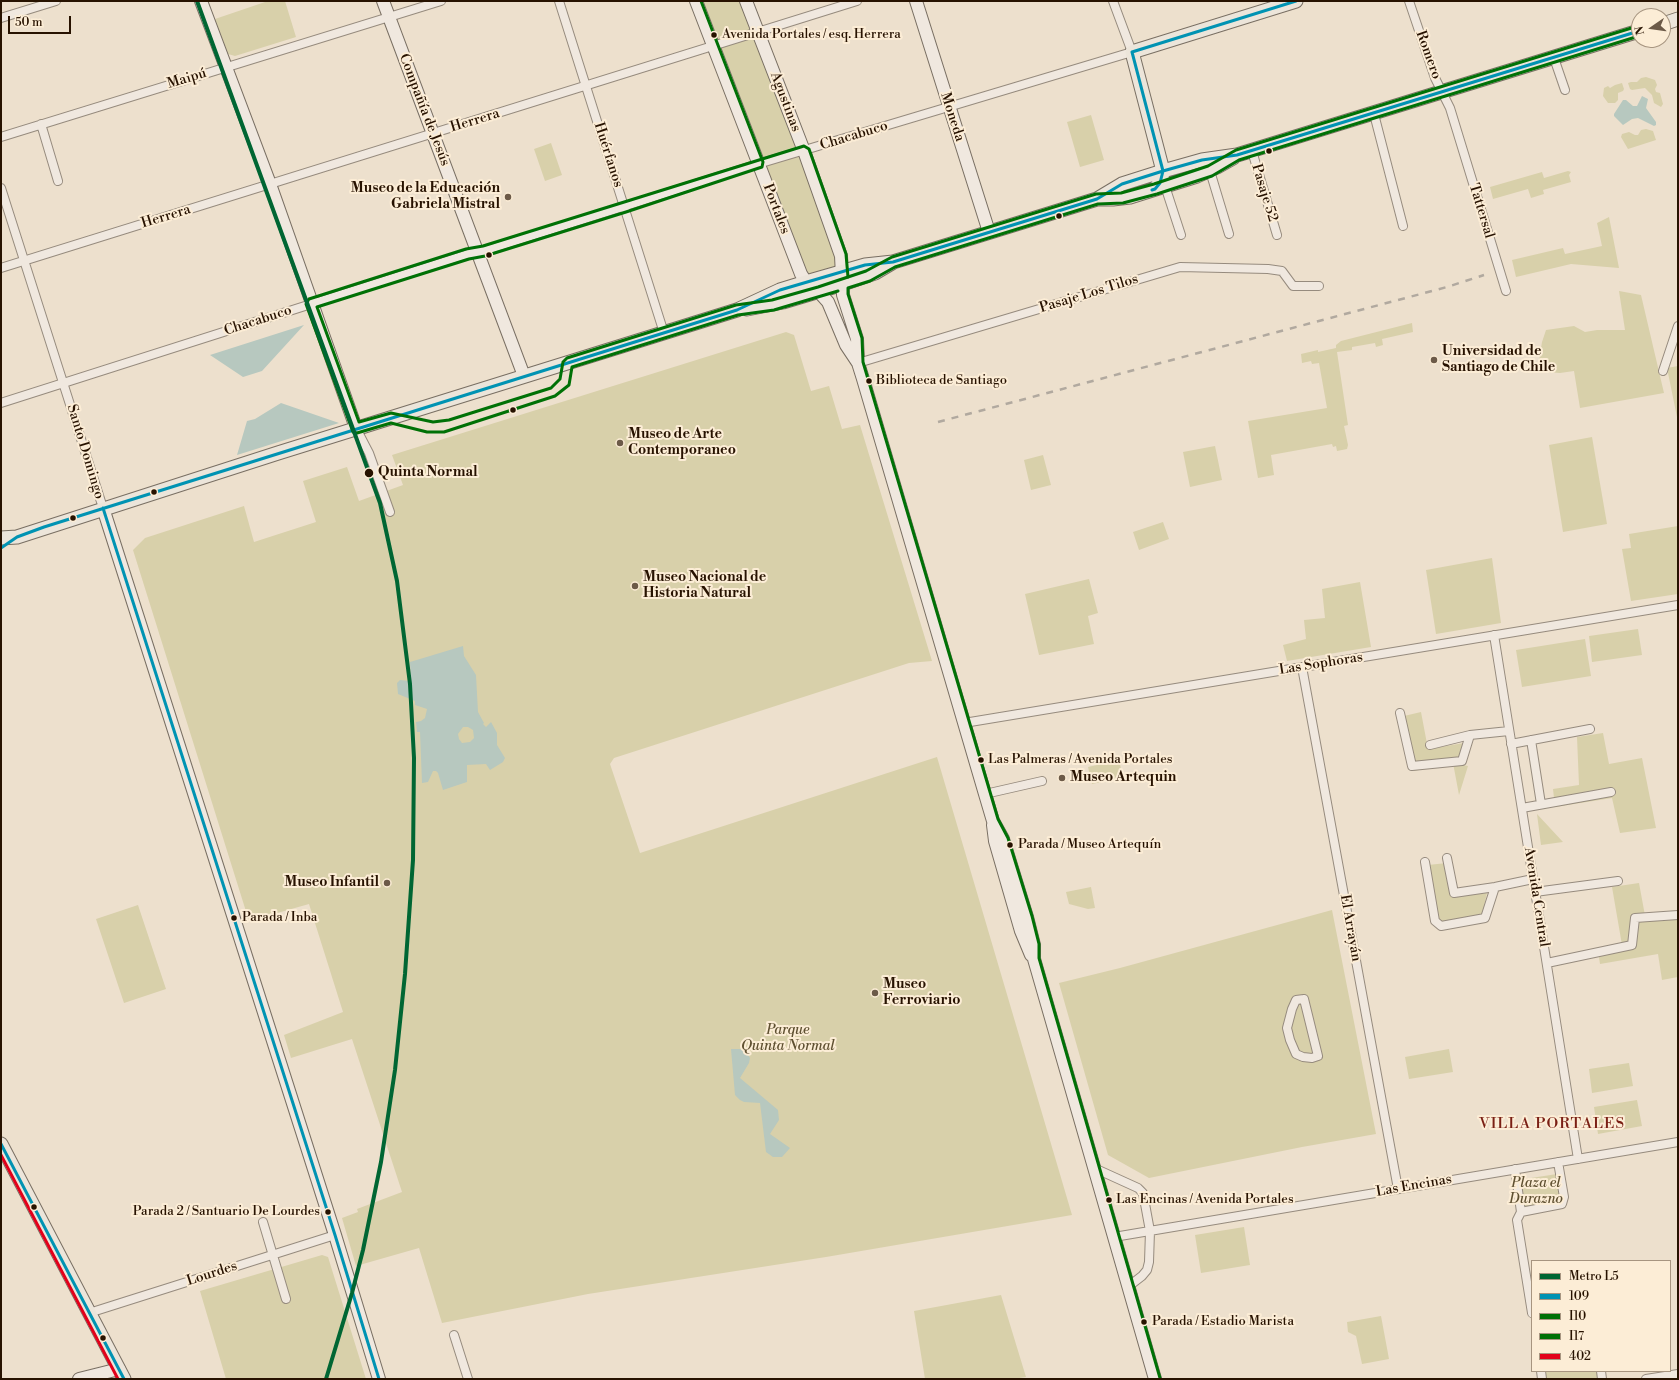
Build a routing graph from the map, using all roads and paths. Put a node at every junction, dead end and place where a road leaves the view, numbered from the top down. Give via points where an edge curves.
1 (56, 1) edge
2 (201, 1) edge
3 (383, 1) edge
4 (441, 1) edge
5 (559, 1) edge
6 (696, 1) edge
7 (746, 1) edge
8 (857, 1) edge
9 (916, 1) edge
10 (1113, 1) edge
11 (1296, 1) edge
12 (1409, 1) edge
13 (389, 17) junction
14 (1, 18) edge
15 (758, 31) junction
16 (1631, 34) edge
17 (713, 46) junction
18 (1132, 52) junction
19 (1554, 58) junction
20 (226, 67) junction
21 (586, 86) junction
22 (1565, 90) dead end
23 (1442, 92) junction
24 (949, 108) junction
25 (1374, 114) junction
26 (40, 124) junction
27 (1457, 130) joint
28 (433, 134) junction
29 (1, 137) edge
30 (804, 151) junction
31 (1252, 151) junction
32 (1237, 155) junction
33 (758, 164) junction
34 (1163, 171) junction
35 (1210, 171) junction
36 (58, 181) dead end
37 (270, 184) junction
38 (1160, 187) junction
39 (1, 188) edge
40 (1097, 199) junction
41 (624, 208) junction
42 (1403, 226) dead end
43 (989, 232) junction
44 (1229, 234) dead end
45 (1181, 235) dead end
46 (1277, 235) dead end
47 (477, 252) junction
48 (25, 260) junction
49 (1, 268) edge
50 (843, 278) junction
51 (806, 282) junction
52 (1318, 286) dead end
53 (1506, 291) dead end
54 (819, 292) junction
55 (311, 304) junction
56 (737, 310) junction
57 (1678, 326) edge
58 (664, 332) junction
59 (858, 363) junction
60 (1663, 372) dead end
61 (524, 376) junction
62 (63, 383) junction
63 (1, 403) edge
64 (356, 428) junction
65 (103, 508) junction
66 (390, 512) dead end
67 (17, 537) junction
68 (1, 538) edge
69 (1, 548) edge
70 (1678, 604) edge
71 (1494, 635) junction
72 (1302, 667) junction
73 (1400, 713) dead end
74 (964, 723) junction
75 (1590, 729) dead end
76 (1509, 731) junction
77 (1470, 735) junction
78 (1531, 740) junction
79 (1511, 744) junction
80 (1430, 745) dead end
81 (1042, 780) dead end
82 (1611, 792) dead end
83 (985, 794) junction
84 (1541, 804) junction
85 (1522, 808) junction
86 (1447, 858) dead end
87 (1425, 862) dead end
88 (1533, 879) junction
89 (1618, 881) dead end
90 (1495, 887) junction
91 (1535, 892) junction
92 (1678, 915) edge
93 (1547, 963) junction
94 (1318, 1056) joint
95 (1678, 1142) edge
96 (2, 1146) edge
97 (1578, 1159) junction
98 (1558, 1162) junction
99 (1094, 1168) junction
100 (1515, 1170) junction
101 (1398, 1189) junction
102 (1521, 1212) junction
103 (263, 1222) dead end
104 (1150, 1231) junction
105 (335, 1235) junction
106 (1114, 1237) junction
107 (273, 1255) junction
108 (1128, 1286) junction
109 (286, 1299) dead end
110 (1531, 1303) edge
111 (89, 1313) junction
112 (454, 1335) dead end
113 (121, 1374) edge
114 (1678, 1374) edge
115 (79, 1379) edge
116 (380, 1379) edge
117 (468, 1379) edge
118 (1155, 1379) edge
119 (1646, 1379) edge

1 - 14 street
2 - 20 main road
3 - 13 main road, Compañía de Jesús
4 - 13 street, Maipú
5 - 21 street, Huérfanos
6 - 17 main road, Portales
7 - 15 main road, Agustinas
8 - 15 street, Herrera
9 - 24 main road, Moneda
10 - 18 street
11 - 18 main road, Chacabuco
12 - 23 street, Romero
13 - 20 street, Maipú
13 - 28 main road, Compañía de Jesús
15 - 17 street, Herrera
15 - 30 main road, Agustinas
16 - 19 main road
17 - 21 street, Herrera
17 - 33 main road, Portales
18 - 24 street, Chacabuco
18 - 34 main road
19 - 22 street
19 - 23 main road
20 - 26 street, Maipú
20 - 37 main road
21 - 28 street, Herrera
21 - 41 street, Huérfanos
23 - 25 main road
23 - 27 street, Romero
24 - 30 street, Chacabuco
24 - 43 main road, Moneda
25 - 31 main road
25 - 42 street
26 - 29 street, Maipú
26 - 36 street
27 - 53 street, Tattersal
28 - 37 street, Herrera
28 - 47 main road, Compañía de Jesús
30 - 33 street, Chacabuco
30 - 50 main road, Agustinas via 841,256
31 - 32 main road
31 - 46 street, Pasaje 52
32 - 34 main road via 1202,160
32 - 35 main road
33 - 41 street, Chacabuco
33 - 51 main road, Portales
34 - 38 main road
34 - 40 main road via 1122,184
35 - 38 main road
35 - 44 street
37 - 48 street, Herrera
37 - 55 main road
38 - 40 main road via 1122,198
38 - 45 street
39 - 48 street, Santo Domingo
40 - 43 main road
41 - 47 street, Chacabuco
41 - 58 street, Huérfanos
43 - 50 main road via 893,262 875,273
47 - 55 street, Chacabuco
47 - 61 main road, Compañía de Jesús
48 - 49 street, Herrera
48 - 62 street, Santo Domingo
50 - 51 main road
50 - 54 main road
50 - 59 main road, Agustinas via 844,295 856,339
51 - 54 main road
51 - 56 main road via 780,290
52 - 59 street, Pasaje Los Tilos via 1293,286 1282,271 1268,268 1180,267
54 - 56 main road via 773,305
54 - 59 main road via 828,302 846,345
55 - 62 street, Chacabuco
55 - 64 main road
56 - 58 main road
57 - 60 street
58 - 61 main road
59 - 74 main road
61 - 64 main road
62 - 63 street, Chacabuco
62 - 65 street, Santo Domingo
64 - 65 main road
64 - 66 street via 369,453
65 - 67 main road
65 - 105 main road, Santo Domingo
67 - 68 main road
67 - 69 main road
70 - 71 street, Las Sophoras
71 - 72 street, Las Sophoras
71 - 76 street, Avenida Central
72 - 74 street, Las Sophoras
72 - 101 street, El Arrayán
73 - 77 street via 1412,766 1462,761
74 - 83 main road
75 - 78 street
76 - 77 street
76 - 79 street, Avenida Central
77 - 80 street
78 - 79 street
78 - 84 street
79 - 85 street, Avenida Central
81 - 83 street
82 - 84 street
83 - 99 main road via 993,821 1003,839 1029,923 1034,959
84 - 85 street
85 - 88 street, Avenida Central
86 - 90 street via 1454,893
87 - 90 street via 1435,921 1441,926 1485,918
88 - 90 street
88 - 91 street, Avenida Central
89 - 91 street
91 - 93 street, Avenida Central
92 - 93 street via 1635,918 1632,945
93 - 97 street, Avenida Central
94 - 94 street via 1304,999 1296,1000 1290,1013 1290,1040 1296,1054 1303,1057
95 - 97 street, Las Encinas
96 - 111 main road
97 - 98 street, Las Encinas
98 - 100 street, Las Encinas
98 - 102 street via 1564,1197 1562,1204
99 - 104 street via 1141,1190
99 - 106 main road
100 - 101 street, Las Encinas
100 - 102 street
101 - 104 street, Las Encinas
102 - 110 street via 1517,1220
103 - 107 street
104 - 106 street, Las Encinas
104 - 108 street via 1147,1270
105 - 107 street, Lourdes
105 - 116 main road, Santo Domingo
106 - 108 main road
107 - 109 street
107 - 111 street, Lourdes
108 - 118 main road
111 - 113 main road
112 - 117 street
113 - 115 main road
114 - 119 street

